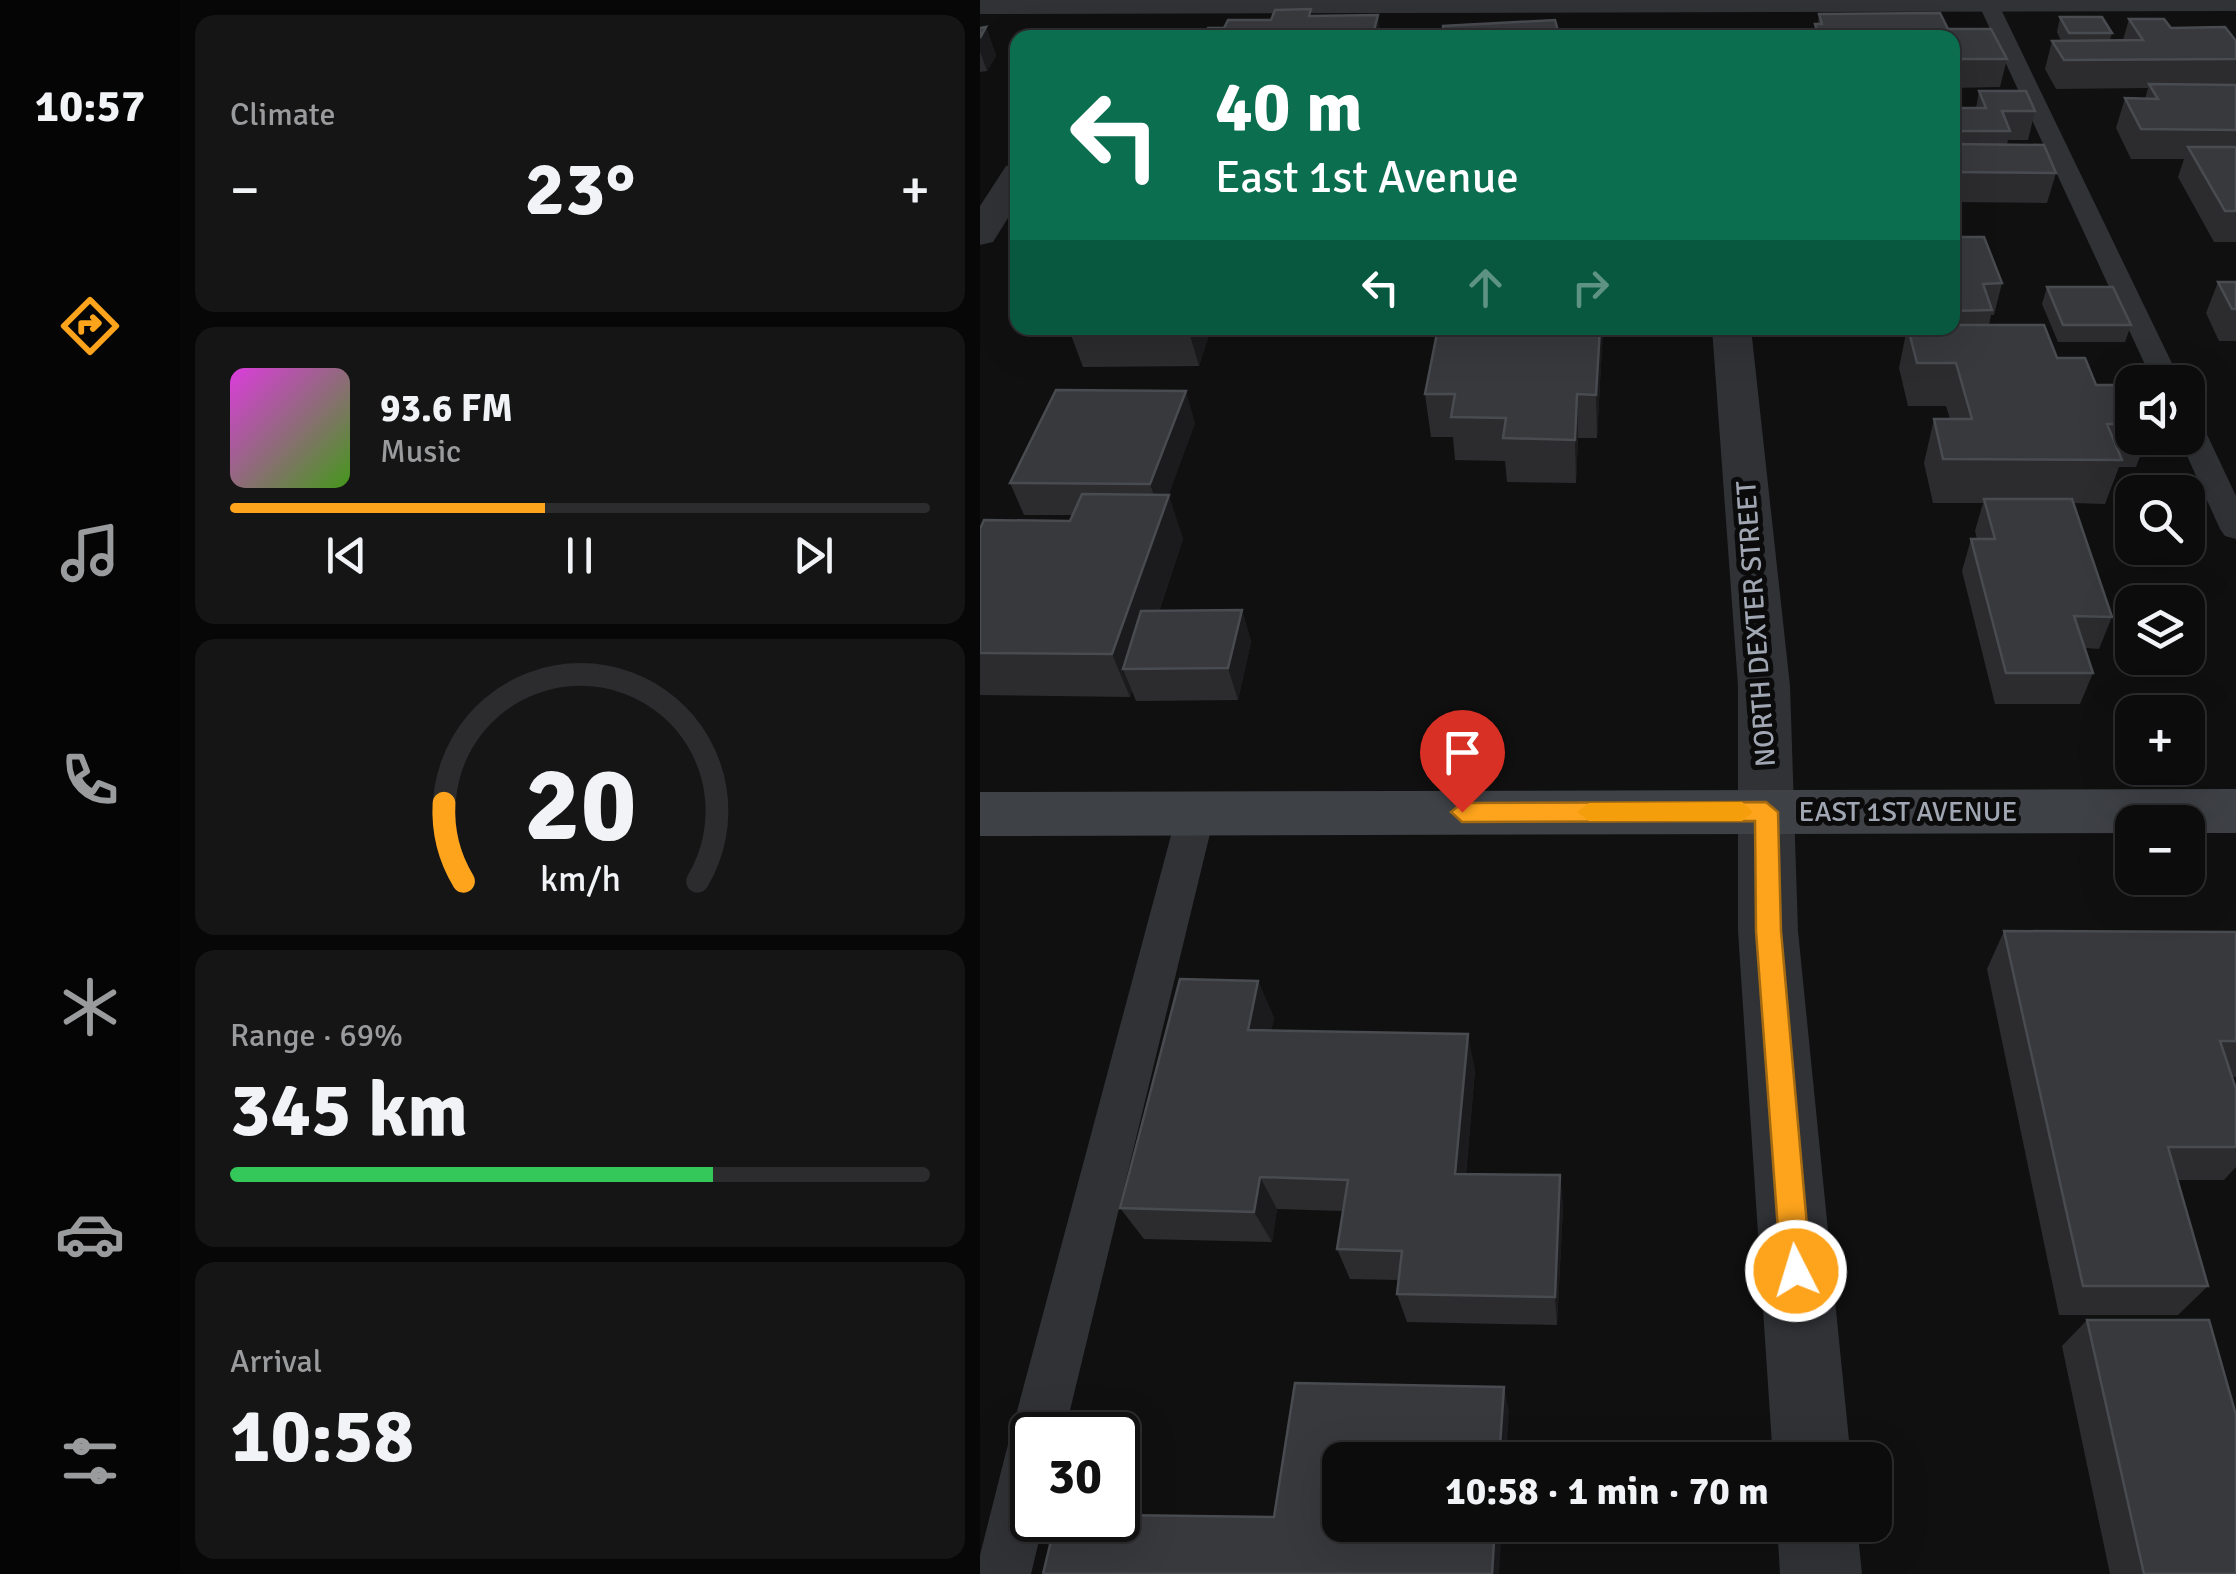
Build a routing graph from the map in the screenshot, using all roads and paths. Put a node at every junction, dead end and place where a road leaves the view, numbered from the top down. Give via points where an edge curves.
1 (1700, 2) edge
2 (1122, 3) edge
3 (1988, 3) junction
4 (2236, 3) edge
5 (980, 6) edge
6 (1105, 30) edge
7 (1703, 30) edge
8 (1010, 186) edge
9 (980, 234) edge
10 (1731, 335) edge
11 (2159, 365) edge
12 (2202, 455) edge
13 (2236, 529) edge
14 (2236, 811) edge
15 (1766, 812) junction
16 (980, 814) edge
17 (1196, 814) junction
18 (1044, 1412) edge
19 (1811, 1442) edge
20 (1010, 1542) edge
21 (1818, 1542) edge
22 (1002, 1574) edge
23 (1821, 1574) edge

1 - 2 street
1 - 3 street
1 - 7 street
2 - 5 street
2 - 6 street
3 - 4 street
3 - 11 lane
8 - 9 street
10 - 15 street, NORTH DEXTER STREET via 1764,686
12 - 13 lane
14 - 15 street, EAST 1ST AVENUE
15 - 17 street, EAST 1ST AVENUE
15 - 19 street, NORTH DEXTER STREET via 1768,931
16 - 17 street, EAST 1ST AVENUE
17 - 18 lane
20 - 22 lane
21 - 23 street

